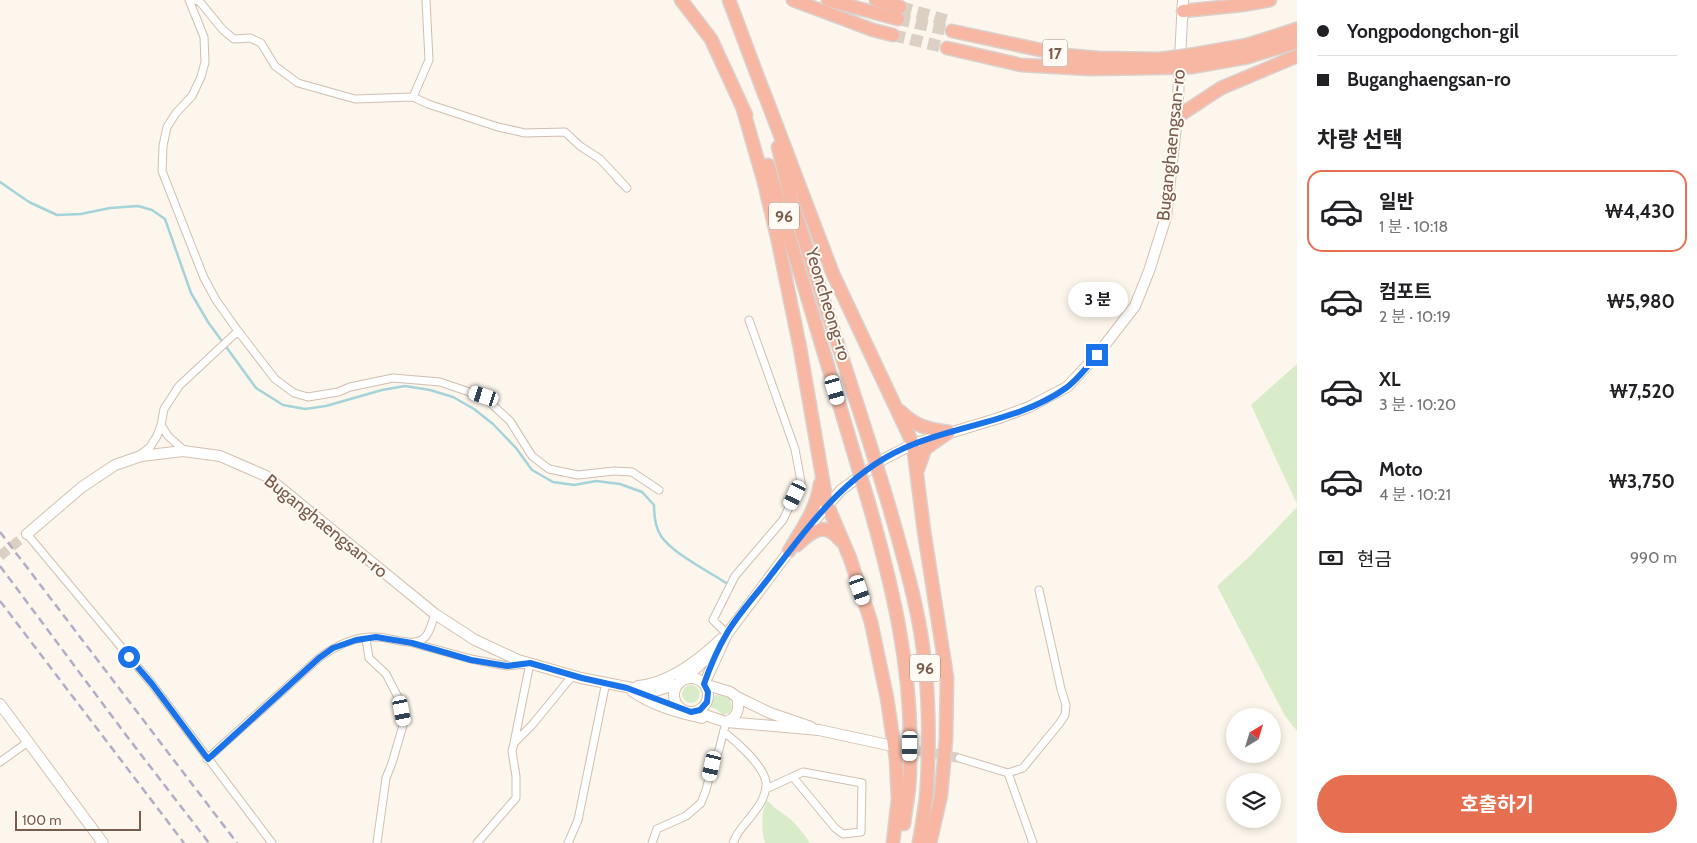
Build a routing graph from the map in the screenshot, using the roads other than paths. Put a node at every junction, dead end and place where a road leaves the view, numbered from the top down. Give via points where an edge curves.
1 (189, 0) edge
2 (426, 0) edge
3 (681, 0) edge
4 (729, 0) edge
5 (793, 0) edge
6 (828, 0) edge
7 (876, 0) edge
8 (1270, 0) edge
9 (200, 1) edge
10 (1183, 6) edge
11 (952, 27) tunnel mouth
12 (1297, 29) edge
13 (893, 35) tunnel mouth
14 (1297, 42) edge
15 (947, 48) tunnel mouth
16 (1297, 56) edge
17 (1191, 61) junction
18 (1157, 64) junction
19 (763, 90) junction
20 (413, 97) junction
21 (743, 109) junction
22 (1177, 118) junction
23 (617, 178) dead end
24 (749, 320) dead end
25 (236, 333) junction
26 (897, 409) junction
27 (161, 425) junction
28 (949, 432) junction
29 (913, 444) junction
30 (187, 452) junction
31 (136, 458) junction
32 (821, 469) junction
33 (917, 477) junction
34 (659, 490) dead end
35 (826, 504) junction
36 (27, 534) joint
37 (844, 545) junction
38 (789, 551) junction
39 (1039, 590) dead end
40 (435, 614) junction
41 (366, 638) junction
42 (724, 638) junction
43 (412, 643) junction
44 (530, 663) junction
45 (572, 675) junction
46 (682, 681) junction
47 (606, 682) junction
48 (704, 684) junction
49 (627, 688) junction
50 (724, 690) junction
51 (737, 697) junction
52 (0, 704) edge
53 (678, 706) junction
54 (696, 712) junction
55 (725, 727) junction
56 (819, 730) junction
57 (28, 742) junction
58 (514, 743) junction
59 (888, 744) tunnel mouth
60 (959, 758) tunnel mouth
61 (208, 759) junction
62 (0, 762) edge
63 (1008, 772) junction
64 (793, 777) junction
65 (766, 789) junction
66 (102, 843) edge
67 (272, 843) edge
68 (377, 843) edge
69 (476, 843) edge
70 (568, 843) edge
71 (652, 843) edge
72 (733, 843) edge
73 (893, 843) edge
74 (901, 843) edge
75 (919, 843) edge
76 (930, 843) edge
77 (1033, 843) edge

1 - 25 street via 204,38 205,62 192,96 167,127 162,146 162,171 204,278
2 - 20 street via 429,60
3 - 21 highway, Yeoncheong-ro / 96 via 711,39
4 - 19 highway, Yeoncheong-ro / 96
5 - 13 highway
6 - 7 highway via 899,13
8 - 10 highway via 1242,5
9 - 20 street via 234,40 250,38 261,42 276,66 298,83 355,99
10 - 22 street, Buganghaengsan-ro
11 - 18 highway, 17 via 1064,55
12 - 17 highway, 17
14 - 17 highway, 17 via 1248,57
15 - 18 highway, 17 via 1021,65 1090,69
16 - 22 highway via 1221,88
17 - 18 highway, 17, bridge
19 - 26 highway via 833,274
19 - 75 highway, Yeoncheong-ro / 96, bridge via 791,199 903,554 918,620 928,727 927,788
20 - 23 street via 498,127 525,133 565,132 600,159 627,188
21 - 32 highway via 778,241
21 - 74 highway, Yeoncheong-ro / 96, bridge via 767,163 884,556 897,615 908,680 911,727 910,785
22 - 28 street, Buganghaengsan-ro via 1166,217 1136,306 1067,387 1029,407
24 - 42 street via 795,449 801,482 784,520 734,576 713,620
25 - 27 street via 179,386 164,409
25 - 34 street via 275,379 294,393 308,397 394,378 440,382 484,396 510,420 532,456 549,469 578,475 632,472
26 - 28 highway via 916,425
26 - 29 highway
27 - 30 street via 168,436
27 - 31 street via 150,447
28 - 29 street, Buganghaengsan-ro
28 - 33 highway via 925,449
29 - 33 highway
29 - 35 street, Buganghaengsan-ro via 884,459
30 - 31 street, Buganghaengsan-ro
30 - 40 street, Buganghaengsan-ro via 220,456 266,476
31 - 36 street, Buganghaengsan-ro via 115,465 82,487
32 - 35 highway
32 - 38 highway via 819,494
33 - 76 highway via 947,678 946,748 941,795
35 - 37 highway
35 - 38 street, Buganghaengsan-ro
36 - 61 street via 152,684
37 - 38 highway via 835,533 816,530
37 - 73 highway via 871,622 888,698 898,798
38 - 42 street, Buganghaengsan-ro
39 - 63 street via 1066,710 1059,724 1023,768
40 - 43 street via 428,635
40 - 44 street, Buganghaengsan-ro via 475,640
41 - 43 street
41 - 61 street via 333,648 319,658
41 - 68 street via 369,658 386,674 394,688 404,722 386,778
42 - 46 street
42 - 48 street
42 - 49 street via 664,680
42 - 50 street via 713,673 715,683
43 - 44 street via 471,660 507,666
44 - 45 street, Buganghaengsan-ro
44 - 58 street
45 - 47 street, Buganghaengsan-ro
45 - 58 street
46 - 48 street via 696,678
46 - 49 street via 652,692
46 - 53 street via 675,688
47 - 49 street, Buganghaengsan-ro
47 - 70 street via 578,820
48 - 50 street
48 - 54 street via 708,697
49 - 53 street
49 - 55 street via 649,702
50 - 51 street
51 - 55 street via 737,712
51 - 56 street via 770,713
52 - 57 street
53 - 54 street via 686,712
54 - 55 street
55 - 56 street
55 - 65 street via 754,760 766,781
55 - 71 street via 701,803 686,816 657,829
56 - 59 street
57 - 62 street
57 - 66 street
58 - 69 street via 516,798
60 - 63 street
61 - 67 street
63 - 77 street
64 - 64 street via 803,772 862,783 861,832 844,834 835,828
64 - 65 street
65 - 72 street via 759,806 737,832

